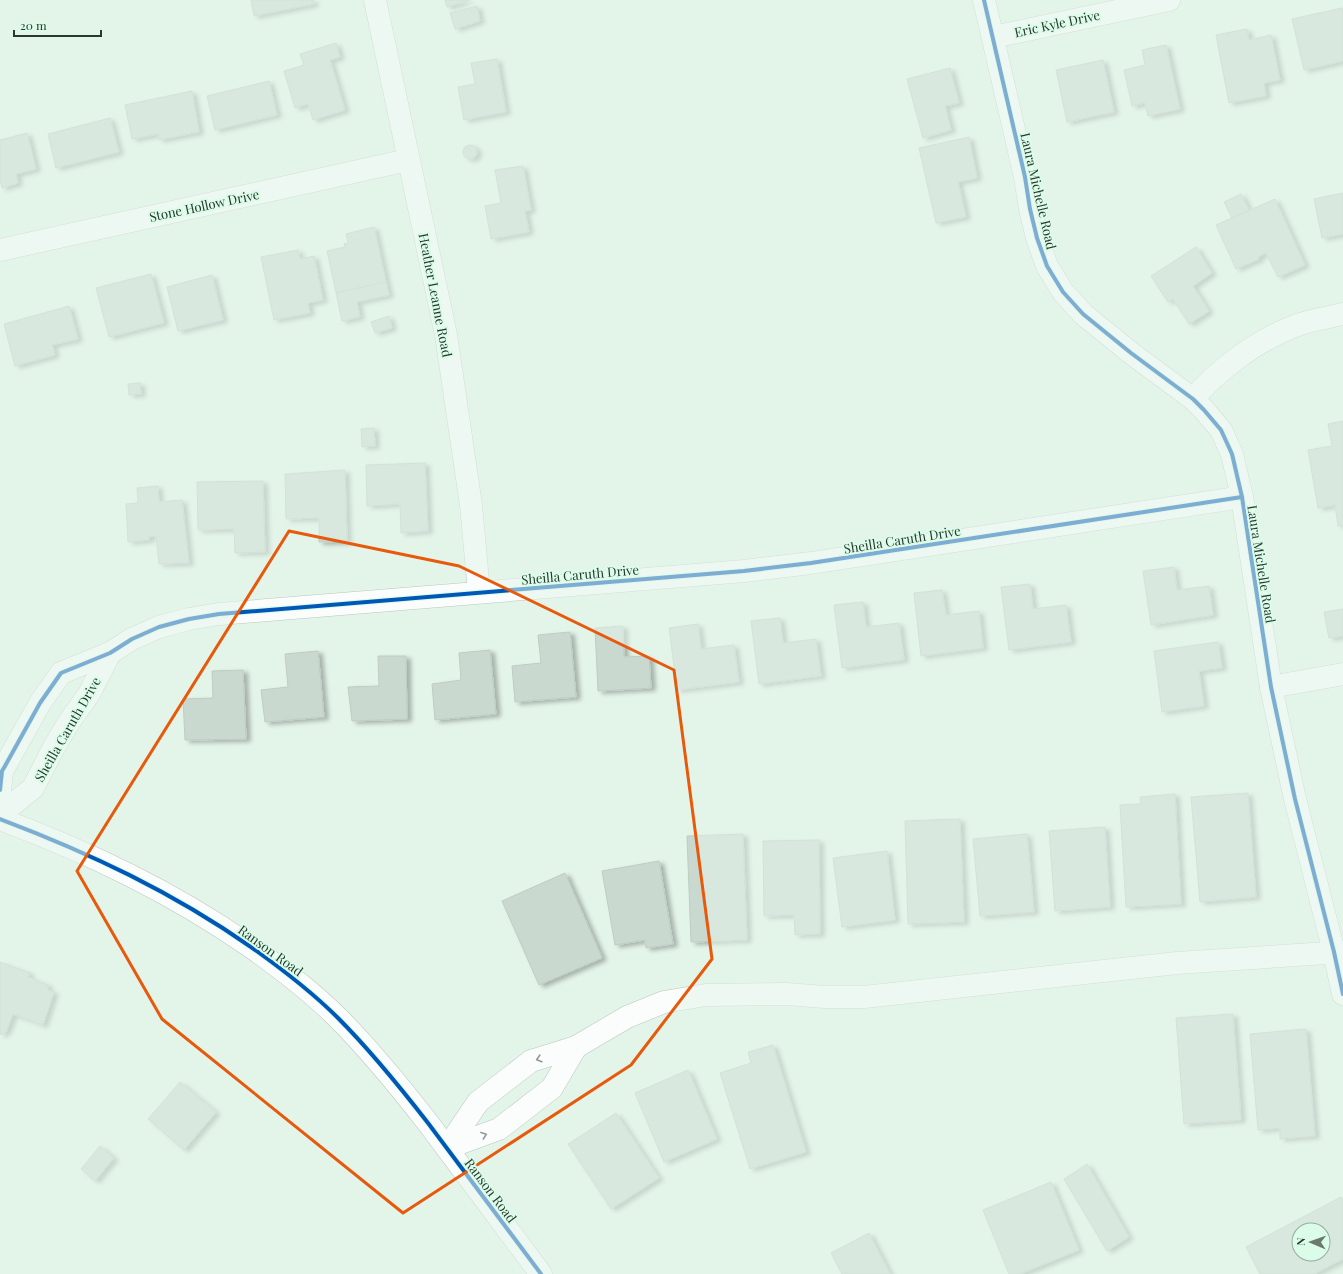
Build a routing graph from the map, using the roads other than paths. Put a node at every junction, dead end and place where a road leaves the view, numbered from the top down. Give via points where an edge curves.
1 (375, 0) edge
2 (984, 0) edge
3 (1169, 0) edge
4 (993, 37) junction
5 (408, 160) junction
6 (0, 250) edge
7 (1343, 314) edge
8 (1193, 399) junction
9 (1242, 497) junction
10 (479, 592) junction
11 (110, 653) junction
12 (1343, 674) edge
13 (1271, 687) junction
14 (0, 790) edge
15 (0, 815) edge
16 (0, 819) edge
17 (1339, 952) edge
18 (1343, 994) edge
19 (576, 1047) junction
20 (448, 1148) junction
21 (541, 1274) edge

1 - 5 street, Heather Leanne Road
2 - 4 street, Laura Michelle Road
3 - 4 street, Eric Kyle Drive
4 - 8 street, Laura Michelle Road via 1037,238 1048,266 1064,292 1083,314
5 - 6 street, Stone Hollow Drive
5 - 10 street, Heather Leanne Road via 446,335 471,505
7 - 8 street via 1296,326 1265,339 1204,386
8 - 9 street, Laura Michelle Road via 1221,430 1227,442
9 - 10 street, Sheilla Caruth Drive via 811,563 744,571
9 - 13 street, Laura Michelle Road
10 - 11 street, Sheilla Caruth Drive via 219,614 159,628 132,639
11 - 14 street, Sheilla Caruth Drive via 61,673 40,703 2,771
11 - 15 street, Sheilla Caruth Drive via 33,788
12 - 13 street
13 - 17 street, Laura Michelle Road via 1295,799
16 - 20 street, Ranson Road via 78,850 156,888 225,929 268,959 338,1018 399,1086
17 - 18 street, Laura Michelle Road
17 - 19 street via 1177,963 864,997 786,994 706,995 664,1002 627,1017
20 -> 19 street via 499,1129 552,1088
19 -> 20 street via 531,1061 478,1102
20 - 21 street, Ranson Road

